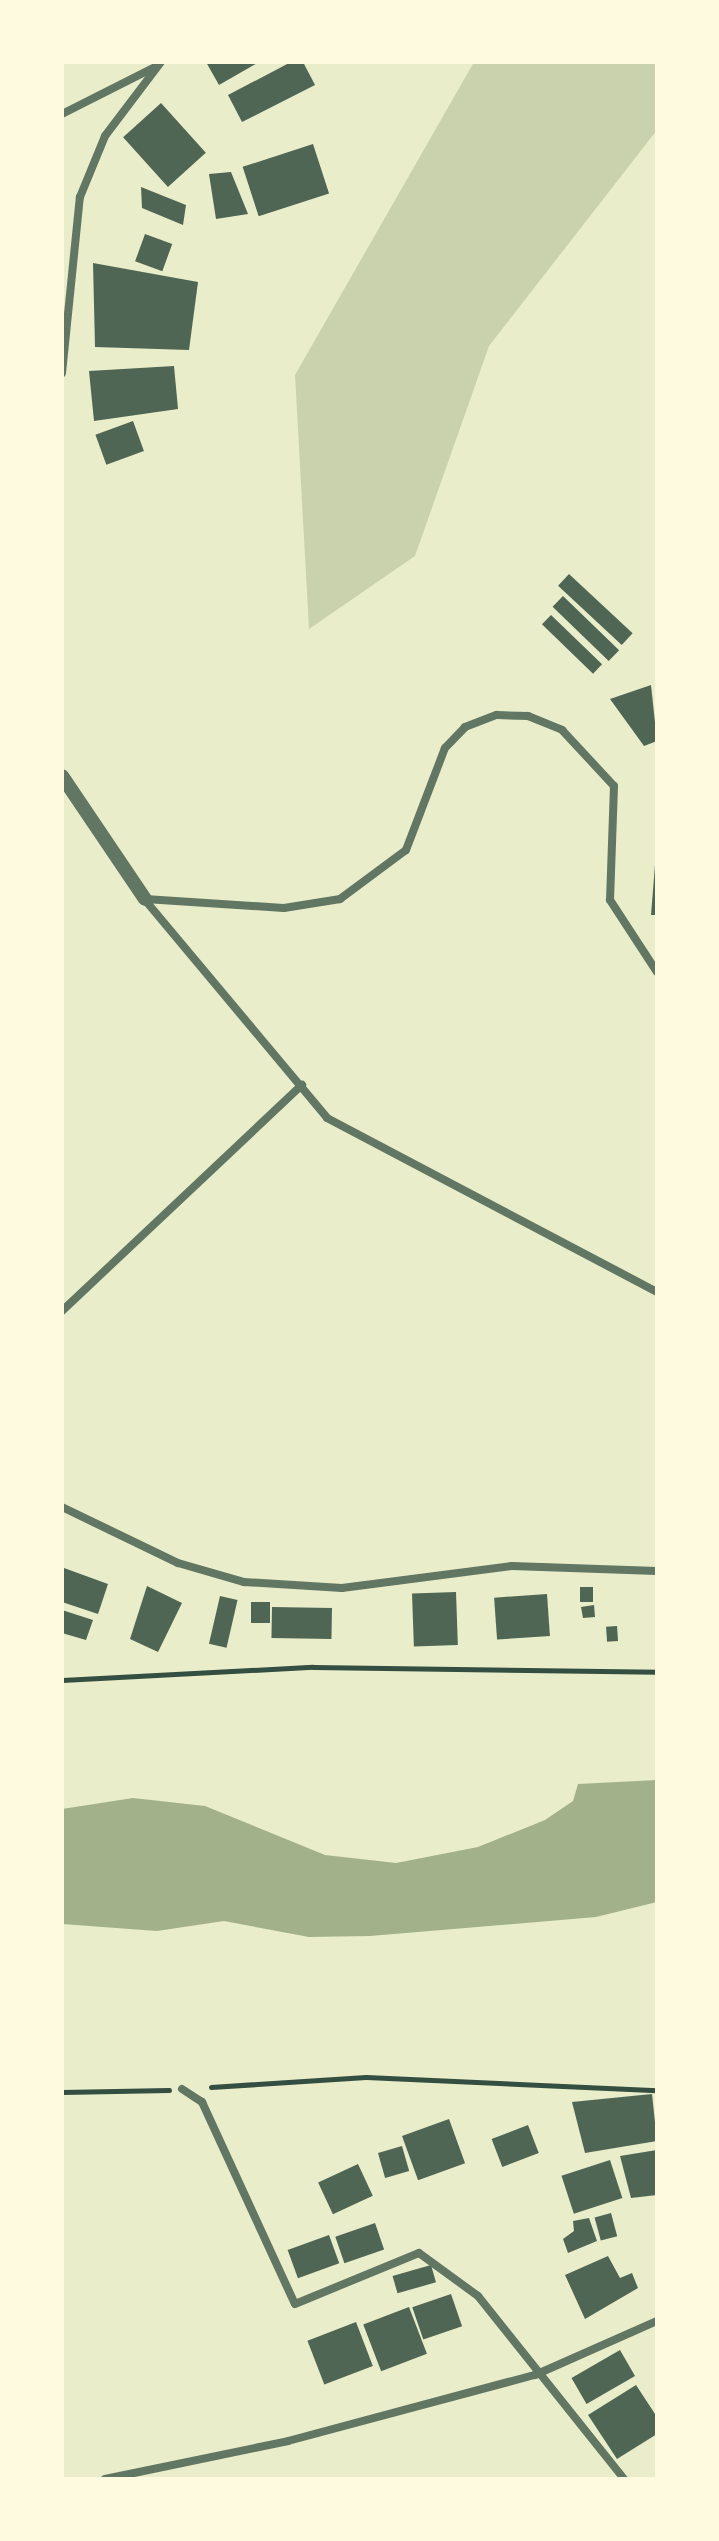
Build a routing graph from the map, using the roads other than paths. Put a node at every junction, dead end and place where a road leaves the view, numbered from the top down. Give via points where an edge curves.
1 (159, 64) edge
2 (62, 114) edge
3 (62, 373) edge
4 (62, 776) edge
5 (145, 899) junction
6 (657, 972) edge
7 (302, 1085) junction
8 (657, 1292) edge
9 (62, 1311) edge
10 (62, 1507) edge
11 (657, 1571) edge
12 (182, 2089) road end
13 (657, 2321) edge
14 (535, 2375) junction
15 (105, 2479) edge
16 (624, 2479) edge

1 - 2 street
1 - 3 street via 105,136 80,197
4 - 5 street
5 - 6 street via 242,908 340,899 406,850 445,748 465,727 497,715 528,716 562,730 614,786 610,900
5 - 7 street
7 - 8 street via 327,1118
7 - 9 street
10 - 11 street via 178,1563 244,1582 342,1588 512,1566
12 - 14 street via 202,2102 295,2304 419,2253 478,2296
13 - 14 street
14 - 15 street via 288,2441
14 - 16 street

